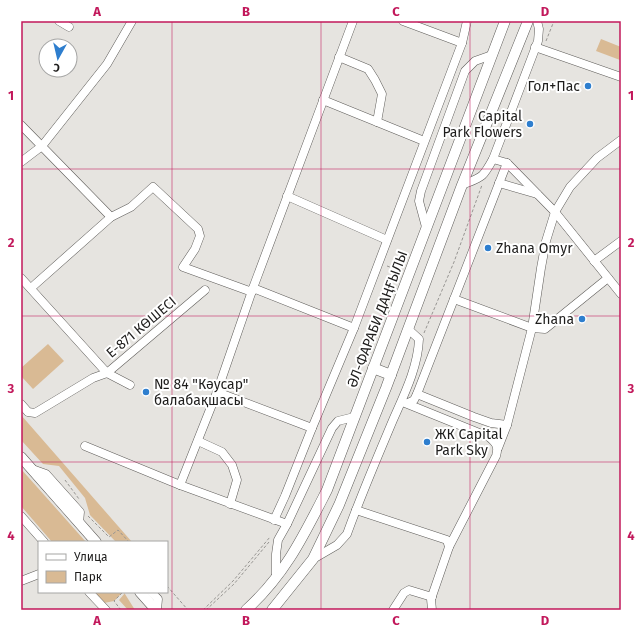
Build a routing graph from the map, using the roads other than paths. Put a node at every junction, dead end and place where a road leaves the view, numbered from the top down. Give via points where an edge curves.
1 (59, 21) edge
2 (132, 21) edge
3 (353, 21) edge
4 (403, 21) edge
5 (468, 21) edge
6 (505, 21) edge
7 (528, 21) edge
8 (537, 21) edge
9 (415, 23) edge
10 (69, 27) dead end
11 (462, 42) junction
12 (535, 47) junction
13 (492, 56) junction
14 (339, 57) junction
15 (621, 77) edge
16 (323, 100) junction
17 (377, 122) junction
18 (21, 125) edge
19 (621, 140) edge
20 (424, 141) junction
21 (42, 146) junction
22 (493, 160) junction
23 (21, 162) edge
24 (507, 163) junction
25 (499, 183) junction
26 (462, 185) junction
27 (538, 195) junction
28 (287, 196) junction
29 (555, 212) junction
30 (110, 217) junction
31 (426, 227) junction
32 (387, 240) junction
33 (621, 241) edge
34 (594, 261) junction
35 (21, 278) edge
36 (608, 278) junction
37 (31, 288) junction
38 (205, 290) dead end
39 (252, 290) junction
40 (621, 294) edge
41 (454, 299) junction
42 (354, 328) junction
43 (532, 328) junction
44 (408, 329) junction
45 (373, 368) junction
46 (107, 373) junction
47 (391, 375) junction
48 (130, 385) dead end
49 (217, 392) junction
50 (417, 394) junction
51 (404, 402) junction
52 (21, 404) edge
53 (354, 416) junction
54 (507, 425) junction
55 (312, 428) junction
56 (198, 441) junction
57 (85, 446) dead end
58 (498, 448) junction
59 (21, 457) edge
60 (180, 485) junction
61 (230, 504) junction
62 (356, 510) junction
63 (21, 516) edge
64 (274, 520) junction
65 (288, 524) junction
66 (43, 541) edge
67 (95, 541) edge
68 (449, 547) junction
69 (313, 559) junction
70 (38, 574) edge
71 (276, 578) junction
72 (21, 581) edge
73 (91, 593) edge
74 (141, 593) edge
75 (152, 593) edge
76 (432, 597) junction
77 (106, 610) edge
78 (157, 610) edge
79 (246, 610) edge
80 (272, 610) edge
81 (393, 610) edge
82 (432, 610) edge

1 - 10 street
2 - 21 street via 107,64
3 - 14 street
4 - 9 street
5 - 11 street
6 - 13 main road, ӘЛ-ФАРАБИ ДАҢҒЫЛЫ
7 - 26 main road
8 - 12 street via 539,29
9 - 11 street
11 - 20 street
12 - 15 street
12 - 22 street
13 - 31 main road, ӘЛ-ФАРАБИ ДАҢҒЫЛЫ
13 - 31 street via 475,61 466,71 421,191 419,201
14 - 16 street
14 - 17 street via 368,68 382,94
16 - 17 street
16 - 28 street
17 - 20 street
18 - 21 street
19 - 29 street via 597,158 570,187
20 - 32 street
21 - 23 street
21 - 30 street
22 - 24 street
22 - 26 street via 481,178
24 - 25 street
24 - 27 street
25 - 27 street
25 - 41 street
26 - 44 main road
27 - 29 street
28 - 32 street
28 - 39 street
29 - 34 street
29 - 43 street via 546,242
30 - 37 street
30 - 39 street via 131,207 153,187 198,229 200,236 195,249 183,267
31 - 45 main road, ӘЛ-ФАРАБИ ДАҢҒЫЛЫ
32 - 42 street
33 - 34 street
34 - 36 street
35 - 37 street, Е-871 КӨШЕСІ
36 - 40 street
36 - 43 street via 545,329
37 - 46 street, Е-871 КӨШЕСІ
38 - 46 street, Е-871 КӨШЕСІ
39 - 42 street
39 - 49 street
41 - 43 street
41 - 50 street
42 - 55 street
43 - 54 street
44 - 47 main road
44 - 51 street via 419,339 419,345
45 - 47 main road
45 - 53 main road, ӘЛ-ФАРАБИ ДАҢҒЫЛЫ
46 - 48 street
46 - 52 street via 93,378 35,414 28,412
47 - 69 main road via 345,492
49 - 55 street
49 - 56 street
50 - 51 street via 414,400
50 - 54 street via 474,417
51 - 58 street via 489,437
51 - 62 street
53 - 65 street via 338,421 332,428
53 - 71 main road, ӘЛ-ФАРАБИ ДАҢҒЫЛЫ via 327,490 299,544
54 - 58 street
55 - 64 street
56 - 60 street
56 - 61 street via 222,452 232,465 237,480
57 - 60 street
58 - 68 street
59 - 67 main road
60 - 61 street
61 - 64 street
62 - 68 street via 447,540
62 - 69 street via 347,534 337,546
63 - 66 street
64 - 65 street
65 - 71 street via 278,540
68 - 76 street
69 - 80 main road
70 - 72 street
71 - 79 main road, ӘЛ-ФАРАБИ ДАҢҒЫЛЫ
73 - 77 street
74 - 78 main road
75 - 78 street via 158,599
76 - 81 street via 409,590 404,593
76 - 82 street

